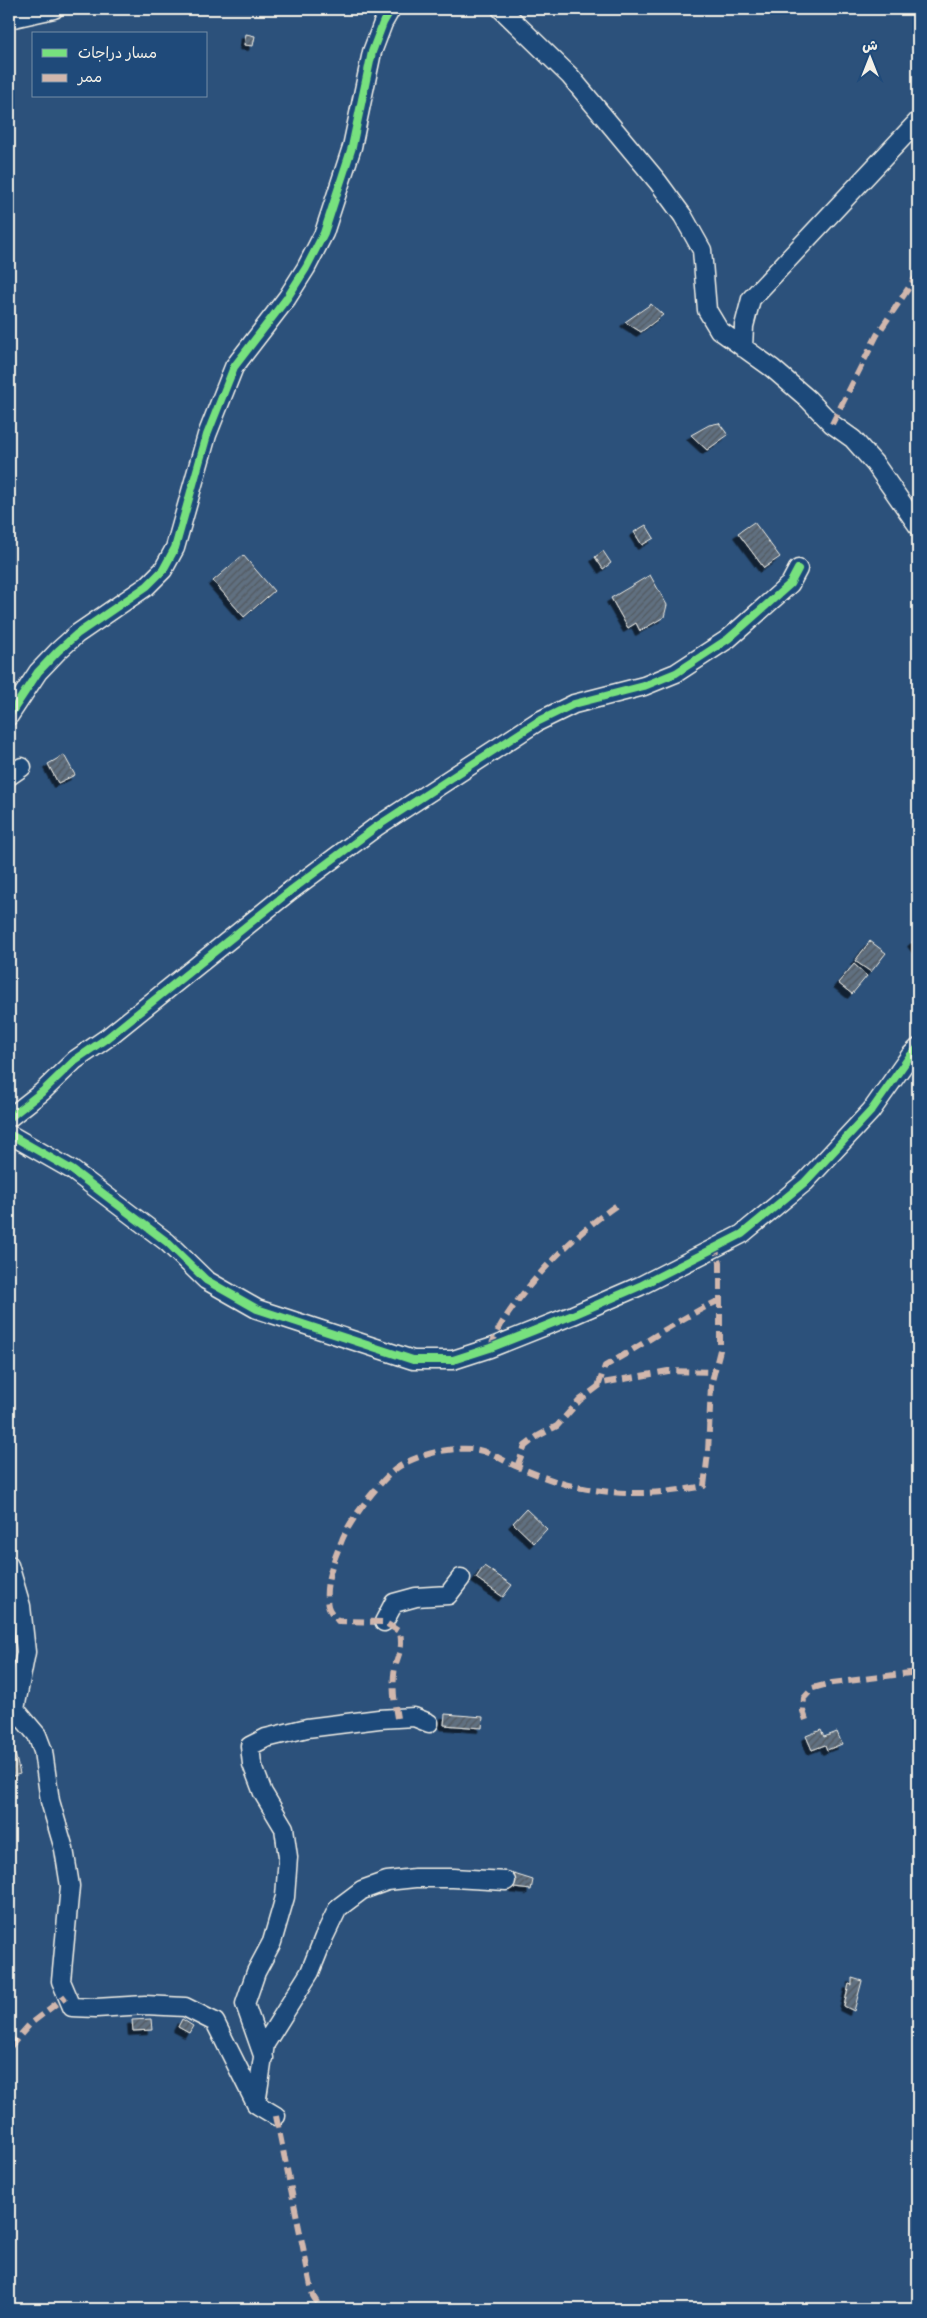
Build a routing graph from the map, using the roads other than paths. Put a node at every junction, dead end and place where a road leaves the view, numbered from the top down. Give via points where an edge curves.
1 (54, 9) edge
2 (392, 9) edge
3 (500, 9) edge
4 (9, 19) edge
5 (918, 120) edge
6 (743, 348) junction
7 (918, 526) edge
8 (798, 569) dead end
9 (9, 716) edge
10 (918, 1048) edge
11 (9, 1118) edge
12 (9, 1134) edge
13 (9, 1565) edge
14 (461, 1578) dead end
15 (384, 1622) dead end
16 (12, 1714) edge
17 (429, 1723) dead end
18 (506, 1881) dead end
19 (264, 2058) junction
20 (256, 2104) junction
21 (276, 2116) dead end

1 - 4 street
2 - 9 street via 372,52 352,147 324,233 287,298 234,367 207,434 175,548 163,570 147,586 77,634 58,651 38,672
3 - 6 street via 570,76 678,209 702,250 706,310 718,330
5 - 6 street via 751,299 744,326
6 - 7 street via 772,368 832,424 853,439 876,464
8 - 11 street via 780,594 728,639 676,673 644,686 574,704 544,719 376,827 107,1038 74,1060 42,1092
10 - 12 street via 871,1111 805,1182 742,1234 640,1286 490,1348 452,1360 413,1360 257,1308 206,1280 167,1242 72,1170
13 - 16 street via 21,1606 26,1652
14 - 15 street via 448,1595 416,1597 394,1603
16 - 20 street via 37,1735 50,1801 64,1849 70,1886 61,1981 72,2006 185,2007 215,2022
17 - 19 street via 414,1717 307,1728 266,1738 250,1746 252,1764 263,1793 284,1828 288,1857 285,1898 272,1942 256,1972 245,2004
18 - 19 street via 415,1878 387,1881 362,1890 338,1908 310,1972 265,2044
19 - 20 street
20 - 21 street

